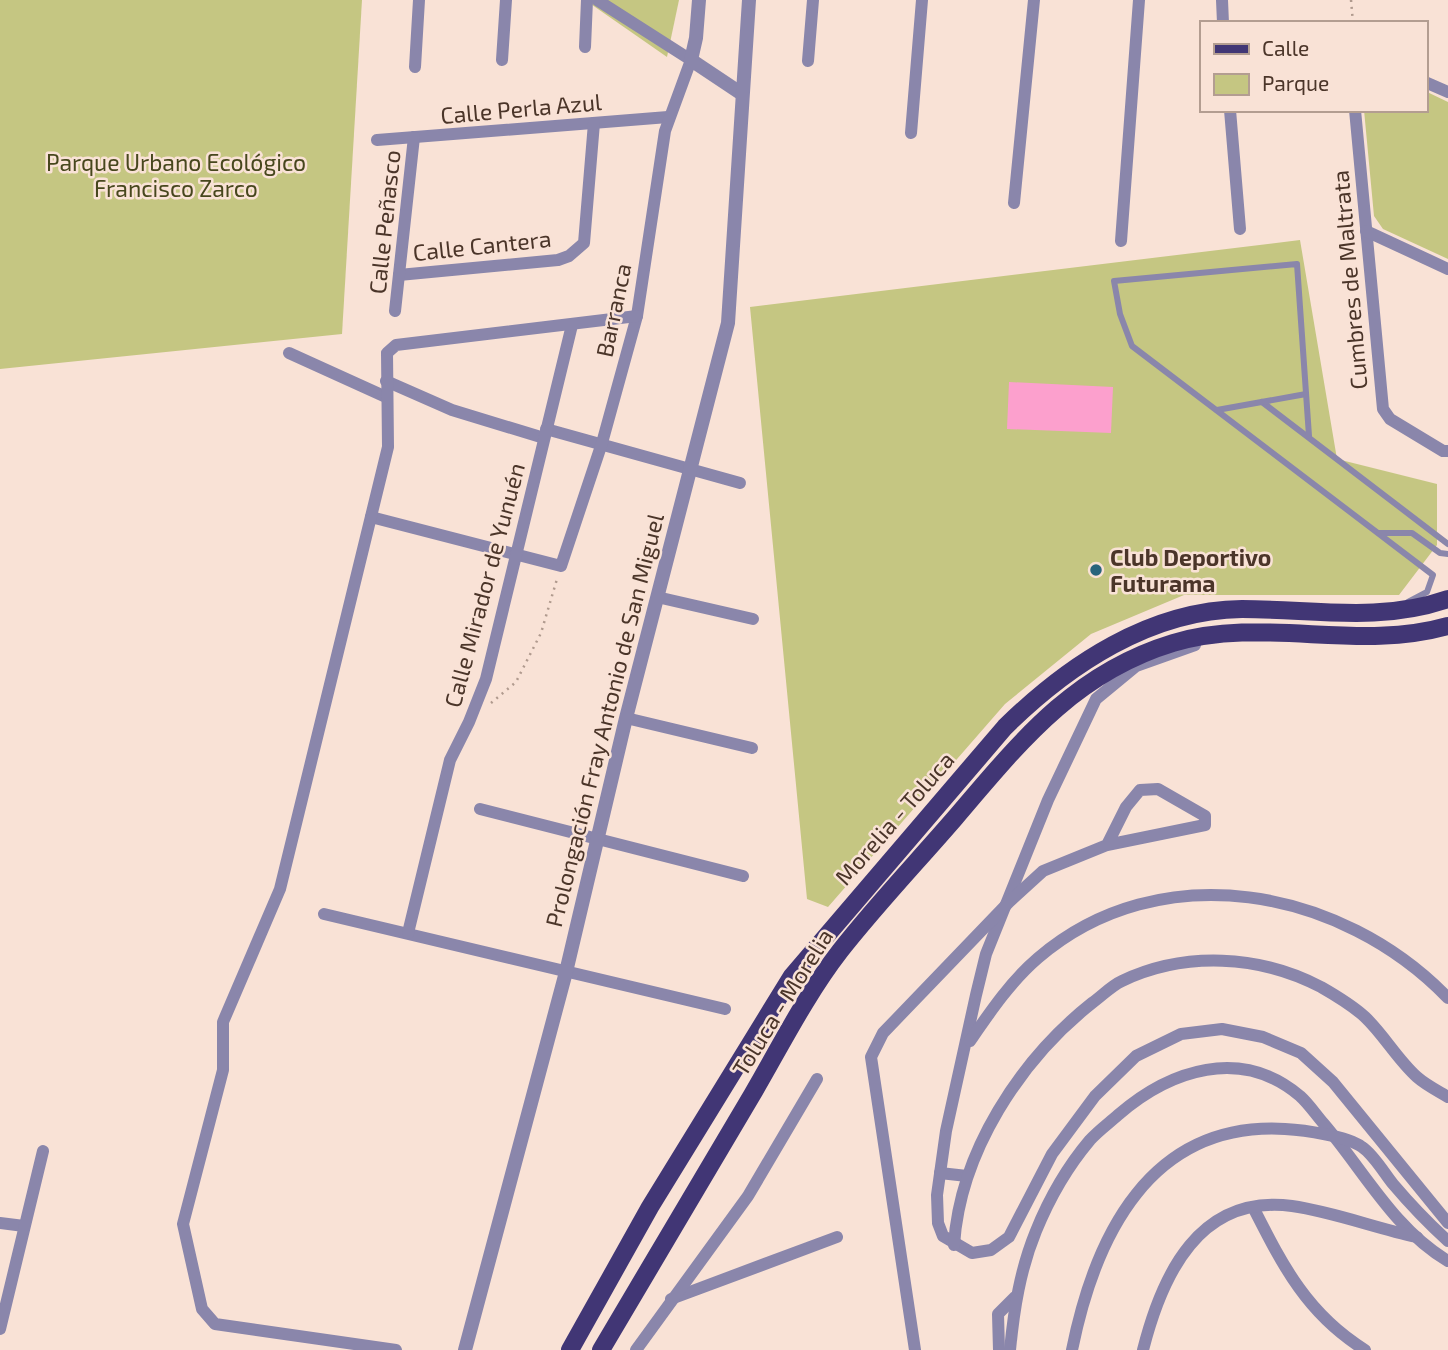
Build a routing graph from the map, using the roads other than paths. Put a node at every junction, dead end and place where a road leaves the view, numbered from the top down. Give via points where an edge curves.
1 (419, 0) edge
2 (506, 0) edge
3 (587, 0) edge
4 (597, 0) edge
5 (698, 0) edge
6 (749, 0) edge
7 (813, 0) edge
8 (922, 0) edge
9 (1034, 0) edge
10 (1139, 0) edge
11 (1222, 0) edge
12 (1223, 21) edge
13 (584, 47) dead end
14 (502, 60) dead end
15 (691, 61) junction
16 (808, 61) dead end
17 (415, 67) dead end
18 (1427, 83) edge
19 (1448, 92) edge
20 (742, 94) junction
21 (1230, 112) edge
22 (1355, 112) edge
23 (668, 117) junction
24 (594, 123) junction
25 (911, 133) dead end
26 (414, 138) junction
27 (377, 140) dead end
28 (1014, 203) dead end
29 (1240, 229) dead end
30 (1366, 231) junction
31 (1121, 241) dead end
32 (1448, 269) edge
33 (399, 275) junction
34 (395, 311) dead end
35 (637, 316) junction
36 (572, 326) junction
37 (289, 354) dead end
38 (386, 381) junction
39 (1306, 394) junction
40 (386, 397) junction
41 (1262, 402) junction
42 (1217, 410) junction
43 (545, 433) junction
44 (1309, 436) junction
45 (602, 443) junction
46 (1448, 451) edge
47 (690, 468) junction
48 (740, 483) dead end
49 (371, 517) junction
50 (1379, 533) junction
51 (1448, 544) edge
52 (514, 554) junction
53 (1448, 554) edge
54 (657, 597) junction
55 (1448, 600) edge
56 (1384, 614) junction
57 (753, 619) dead end
58 (1448, 626) edge
59 (1208, 635) junction
60 (626, 719) junction
61 (752, 748) dead end
62 (480, 809) dead end
63 (597, 840) junction
64 (1107, 845) junction
65 (743, 876) dead end
66 (1009, 902) junction
67 (324, 914) dead end
68 (408, 933) junction
69 (566, 972) junction
70 (976, 995) junction
71 (1448, 998) edge
72 (999, 1001) junction
73 (725, 1009) dead end
74 (767, 1012) junction
75 (966, 1046) junction
76 (817, 1079) dead end
77 (1448, 1097) edge
78 (1335, 1138) junction
79 (43, 1150) dead end
80 (940, 1173) junction
81 (967, 1176) junction
82 (650, 1207) junction
83 (684, 1208) junction
84 (1253, 1208) junction
85 (0, 1223) edge
86 (1448, 1223) edge
87 (24, 1226) junction
88 (836, 1237) dead end
89 (1417, 1237) junction
90 (1448, 1241) edge
91 (954, 1245) junction
92 (1448, 1261) edge
93 (1016, 1297) junction
94 (671, 1299) junction
95 (0, 1329) edge
96 (396, 1350) edge
97 (465, 1350) edge
98 (570, 1350) edge
99 (595, 1350) edge
100 (601, 1350) edge
101 (636, 1350) edge
102 (915, 1350) edge
103 (999, 1350) edge
104 (1010, 1350) edge
105 (1072, 1350) edge
106 (1143, 1350) edge
107 (1365, 1350) edge

1 - 17 street
2 - 14 street
3 - 13 street
4 - 15 street
5 - 15 street
6 - 20 street, Prolongación Fray Antonio de San Miguel
7 - 16 street
8 - 25 street
9 - 28 street
10 - 31 street
11 - 12 street
15 - 20 street
15 - 23 street, Barranca
18 - 19 street
20 - 47 street, Prolongación Fray Antonio de San Miguel via 729,323
21 - 29 street
22 - 30 street, Cumbres de Maltrata
23 - 24 street, Calle Perla Azul
23 - 35 street, Barranca
24 - 26 street, Calle Perla Azul
24 - 33 street, Calle Cantera via 584,243 569,256
26 - 27 street, Calle Perla Azul
26 - 33 street, Calle Peñasco
30 - 32 street
30 - 46 street, Cumbres de Maltrata via 1383,409 1390,419
33 - 34 street, Calle Peñasco
35 - 36 street
35 - 45 street, Barranca
36 - 38 street via 396,345 387,353
36 - 43 street, Calle Mirador de Yunuén
37 - 40 street
38 - 40 street
38 - 43 street via 452,410
39 - 41 lane
39 - 42 lane via 1297,264 1114,281 1132,346
39 - 44 lane
40 - 49 street via 388,447
41 - 42 lane
41 - 44 lane
42 - 50 lane
43 - 45 street
43 - 52 street, Calle Mirador de Yunuén
44 - 51 lane
45 - 47 street
45 - 52 street, Barranca via 561,566
47 - 48 street
47 - 54 street, Prolongación Fray Antonio de San Miguel
49 - 52 street
49 - 96 street via 280,889 223,1022 223,1070 183,1224 202,1309 215,1324
50 - 53 lane via 1412,533
50 - 56 lane via 1433,575 1427,592
52 - 68 street, Calle Mirador de Yunuén via 486,679 450,760
54 - 57 street
54 - 60 street, Prolongación Fray Antonio de San Miguel
55 - 56 main road, Morelia - Toluca
56 - 74 main road, Morelia - Toluca via 1218,611 1165,624 1088,659 1043,690 1005,727 818,942
58 - 59 main road, Toluca - Morelia via 1423,634 1384,636 1240,631
59 - 66 street via 1202,642 1136,666 1096,699 1048,800
59 - 83 main road, Toluca - Morelia via 1132,658 1097,676 1047,715 1016,748 840,951
60 - 61 street
60 - 63 street, Prolongación Fray Antonio de San Miguel
62 - 63 street
63 - 65 street
63 - 69 street, Prolongación Fray Antonio de San Miguel
64 - 64 street via 1196,829 1205,825 1205,817 1158,789 1140,790
64 - 66 street via 1044,872
66 - 70 street via 986,954
66 - 102 street via 883,1033 871,1057
67 - 68 street
68 - 69 street
69 - 73 street
69 - 97 street, Prolongación Fray Antonio de San Miguel
70 - 72 street
70 - 75 street
71 - 72 street via 1392,950 1328,916 1290,903 1238,895 1167,897 1100,918 1039,957
72 - 75 street
74 - 82 main road, Morelia - Toluca
74 - 83 main road via 736,1083 667,1194 667,1199
75 - 80 street
76 - 94 street via 748,1196
77 - 81 street via 1419,1080 1365,1017 1321,987 1273,968 1224,959 1176,964 1121,981 1073,1019 1029,1068 992,1122
78 - 89 street via 1380,1199
78 - 90 street via 1362,1147 1417,1213
78 - 93 street via 1300,1096 1266,1074 1224,1066 1181,1075 1152,1088 1091,1138 1060,1184 1036,1231
78 - 105 street via 1294,1129 1235,1129 1175,1157 1140,1187 1115,1222 1082,1300
79 - 87 street
80 - 81 street
80 - 91 street via 938,1223 943,1237
81 - 91 street
82 - 98 main road, Morelia - Toluca
82 - 99 main road via 662,1224
83 - 100 main road, Toluca - Morelia
84 - 89 street via 1291,1206
84 - 106 street via 1226,1215 1207,1228 1173,1266 1155,1304
84 - 107 street via 1286,1273 1315,1311
85 - 87 street
86 - 91 street via 1333,1082 1301,1053 1263,1037 1222,1028 1181,1034 1136,1055 1095,1096 1052,1154 1009,1237 991,1250 972,1253
87 - 95 street
88 - 94 street
89 - 92 street
93 - 103 street via 998,1314
93 - 104 street
94 - 101 street

